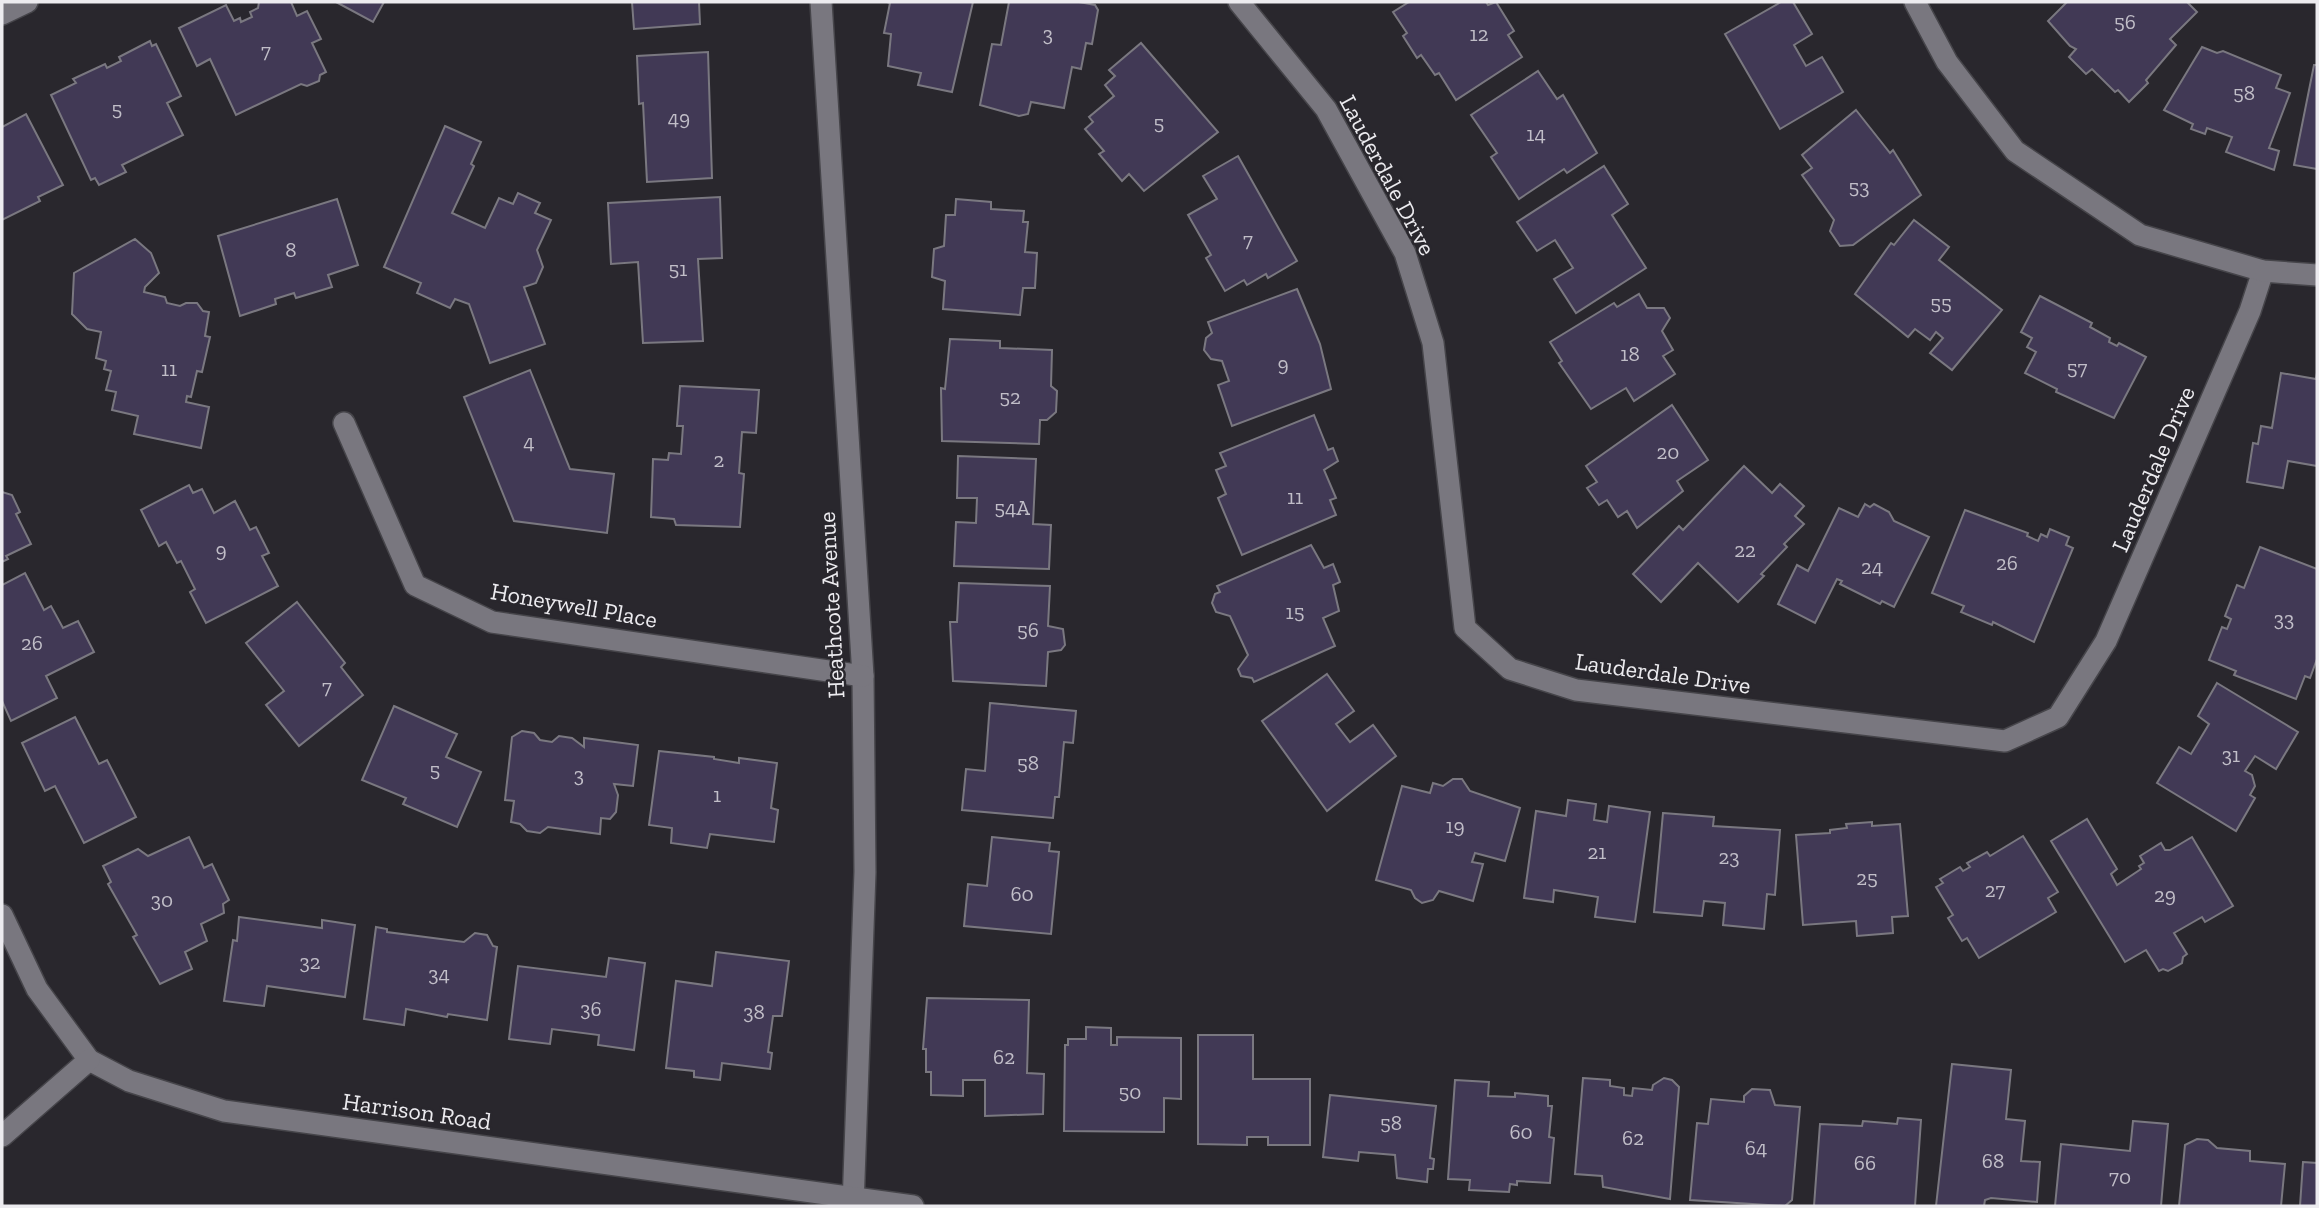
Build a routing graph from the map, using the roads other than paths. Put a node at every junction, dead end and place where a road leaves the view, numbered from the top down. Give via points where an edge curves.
1 (27, 2) edge
2 (821, 2) edge
3 (1239, 2) edge
4 (1914, 2) edge
5 (2, 14) edge
6 (2263, 271) junction
7 (2317, 275) edge
8 (344, 423) dead end
9 (863, 676) junction
10 (2, 915) edge
11 (89, 1060) junction
12 (2, 1136) edge
13 (853, 1203) edge
14 (914, 1206) edge

1 - 5 street
2 - 9 street, Heathcote Avenue
3 - 6 street, Lauderdale Drive via 1326,109 1405,253 1433,343 1465,628 1510,669 1576,690 2005,741 2058,717 2106,641 2250,311
4 - 6 street via 1947,62 2015,152 2140,235
6 - 7 street
8 - 9 street, Honeywell Place via 415,585 492,622
9 - 13 street, Heathcote Avenue via 865,872
10 - 11 street, Harrison Road via 37,989
11 - 12 street
11 - 13 street, Harrison Road via 129,1081 224,1111
13 - 14 street, Harrison Road

